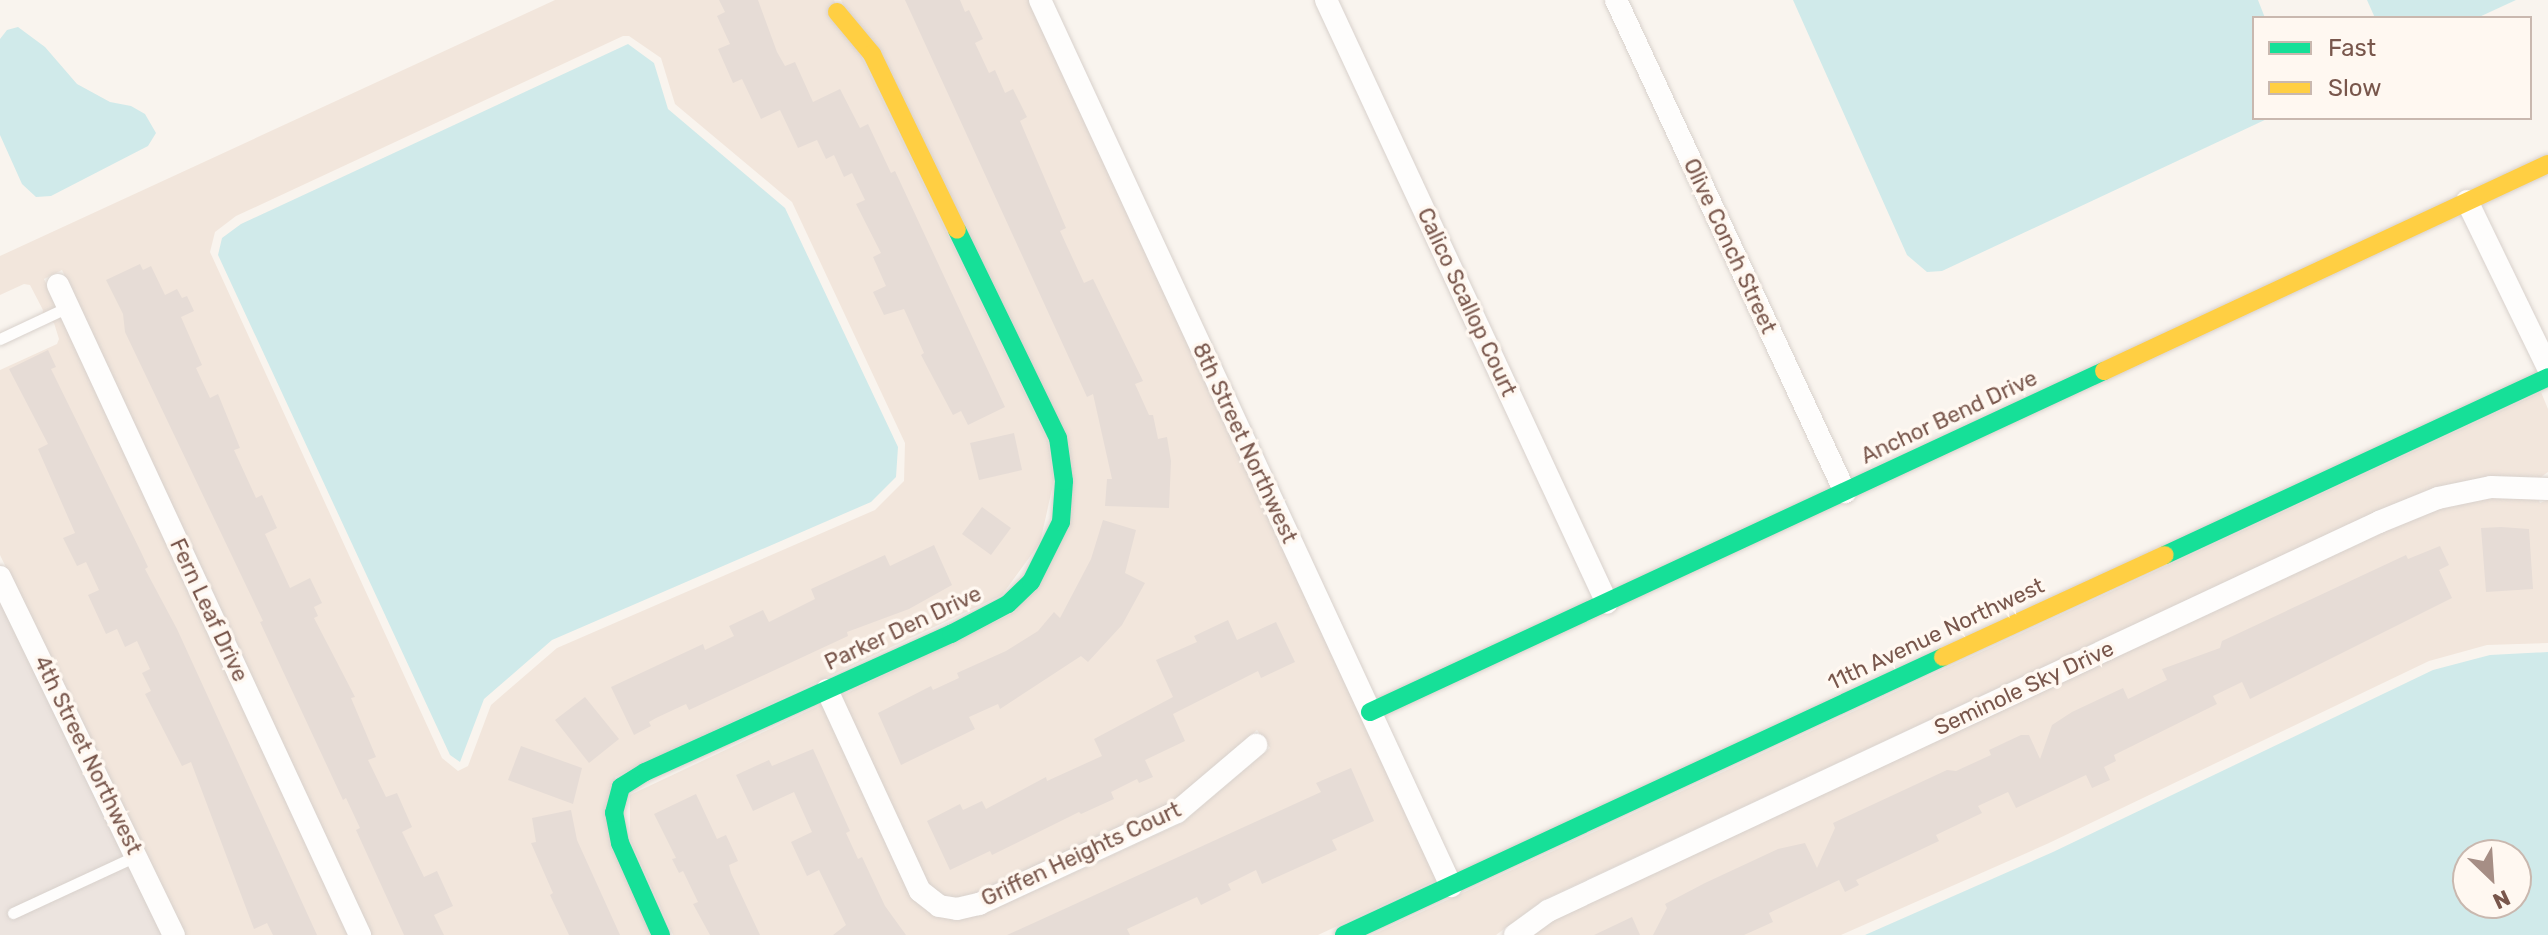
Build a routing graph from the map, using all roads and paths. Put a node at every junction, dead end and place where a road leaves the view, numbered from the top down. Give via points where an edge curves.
1 (1040, 0) edge
2 (1326, 0) edge
3 (1616, 0) edge
4 (837, 12) dead end
5 (2548, 164) edge
6 (2467, 201) junction
7 (58, 285) dead end
8 (68, 307) junction
9 (0, 339) edge
10 (2548, 368) edge
11 (2548, 377) edge
12 (2547, 488) edge
13 (1845, 492) junction
14 (0, 577) edge
15 (1607, 603) junction
16 (827, 690) junction
17 (1370, 712) junction
18 (1256, 745) dead end
19 (136, 855) junction
20 (1451, 886) junction
21 (13, 913) dead end
22 (174, 935) edge
23 (360, 935) edge
24 (661, 935) edge
25 (1344, 935) edge
26 (1515, 935) edge

1 - 17 street, 8th Street Northwest
2 - 15 street, Calico Scallop Court
3 - 13 street, Olive Conch Street
4 - 16 street, Parker Den Drive via 879,68 1058,438 1064,481 1061,522 1049,549 1031,582 1008,604
5 - 6 street, Anchor Bend Drive
6 - 10 street
6 - 13 street, Anchor Bend Drive
7 - 8 street, Fern Leaf Drive
8 - 9 lane
8 - 23 street, Fern Leaf Drive
11 - 20 street, 11th Avenue Northwest
12 - 26 street, Seminole Sky Drive via 2491,487 2451,495 2379,522 1548,911
13 - 15 street, Anchor Bend Drive
14 - 19 street, 4th Street Northwest
15 - 17 street, Anchor Bend Drive
16 - 18 street, Griffen Heights Court via 920,891 939,906 957,909 979,904 1177,812
16 - 24 street, Parker Den Drive via 621,787 614,813 620,843
17 - 20 street, 8th Street Northwest
19 - 21 lane
19 - 22 street, 4th Street Northwest
20 - 25 street, 11th Avenue Northwest

